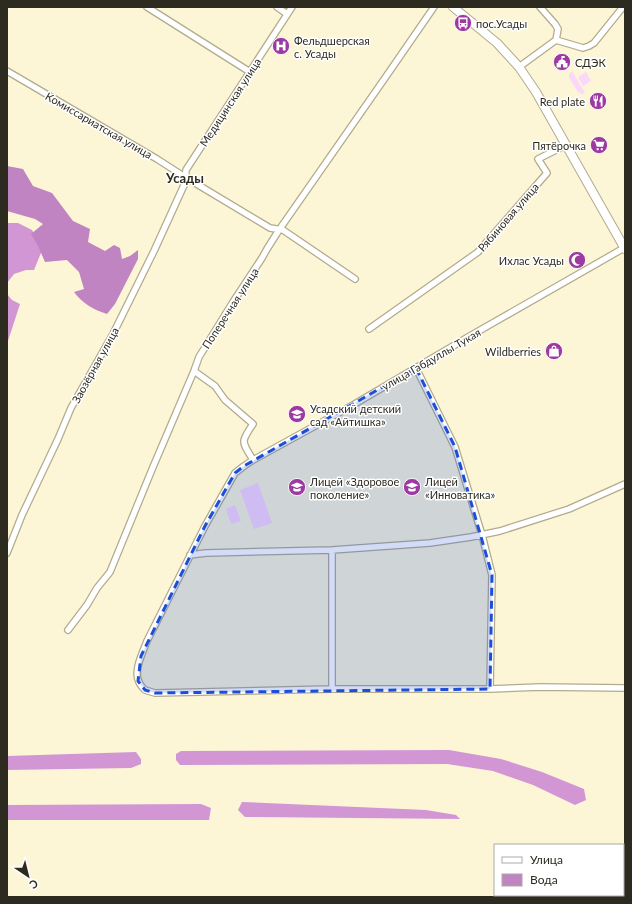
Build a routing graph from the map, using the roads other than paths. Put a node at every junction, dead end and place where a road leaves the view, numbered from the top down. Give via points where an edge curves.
1 (147, 7) edge
2 (277, 7) edge
3 (292, 7) edge
4 (434, 7) edge
5 (453, 7) edge
6 (540, 7) edge
7 (623, 7) edge
8 (287, 14) junction
9 (556, 40) junction
10 (519, 67) junction
11 (7, 71) edge
12 (250, 72) junction
13 (566, 146) junction
14 (185, 177) junction
15 (279, 230) junction
16 (625, 249) edge
17 (355, 279) dead end
18 (369, 329) dead end
19 (416, 368) junction
20 (194, 371) junction
21 (253, 460) junction
22 (625, 484) edge
23 (482, 535) junction
24 (332, 550) junction
25 (7, 554) edge
26 (190, 555) junction
27 (68, 630) dead end
28 (490, 688) junction
29 (625, 688) edge
30 (332, 689) junction

1 - 12 street
2 - 8 street
3 - 8 street, Медицинская улица
4 - 15 street, Поперечная улица
5 - 10 street via 497,42
6 - 9 street via 556,24
7 - 9 street via 589,46 583,48
8 - 12 street, Медицинская улица
9 - 10 street
10 - 13 street
11 - 14 street, Комиссариатская улица
12 - 14 street, Медицинская улица via 186,170
13 - 16 street
13 - 18 street, Рябиновая улица via 538,159 547,173 478,252
14 - 15 street, Комиссариатская улица via 270,228
14 - 25 street, Заозёрная улица via 185,183 154,251 72,408 22,515
15 - 17 street, Комиссариатская улица via 283,230
15 - 20 street, Поперечная улица via 199,357
16 - 19 street, улица Габдуллы Тукая
19 - 21 street, улица Габдуллы Тукая
19 - 23 street via 455,447
20 - 21 street via 215,386 225,400 253,424 244,438
20 - 27 street, Поперечная улица via 110,572
21 - 26 street, улица Габдуллы Тукая via 235,473
22 - 23 street via 569,509
23 - 24 street via 430,543
23 - 28 street via 492,575
24 - 26 street
24 - 30 street
26 - 30 street, улица Габдуллы Тукая via 141,656 137,670 138,681 144,690 155,693
28 - 29 street
28 - 30 street

